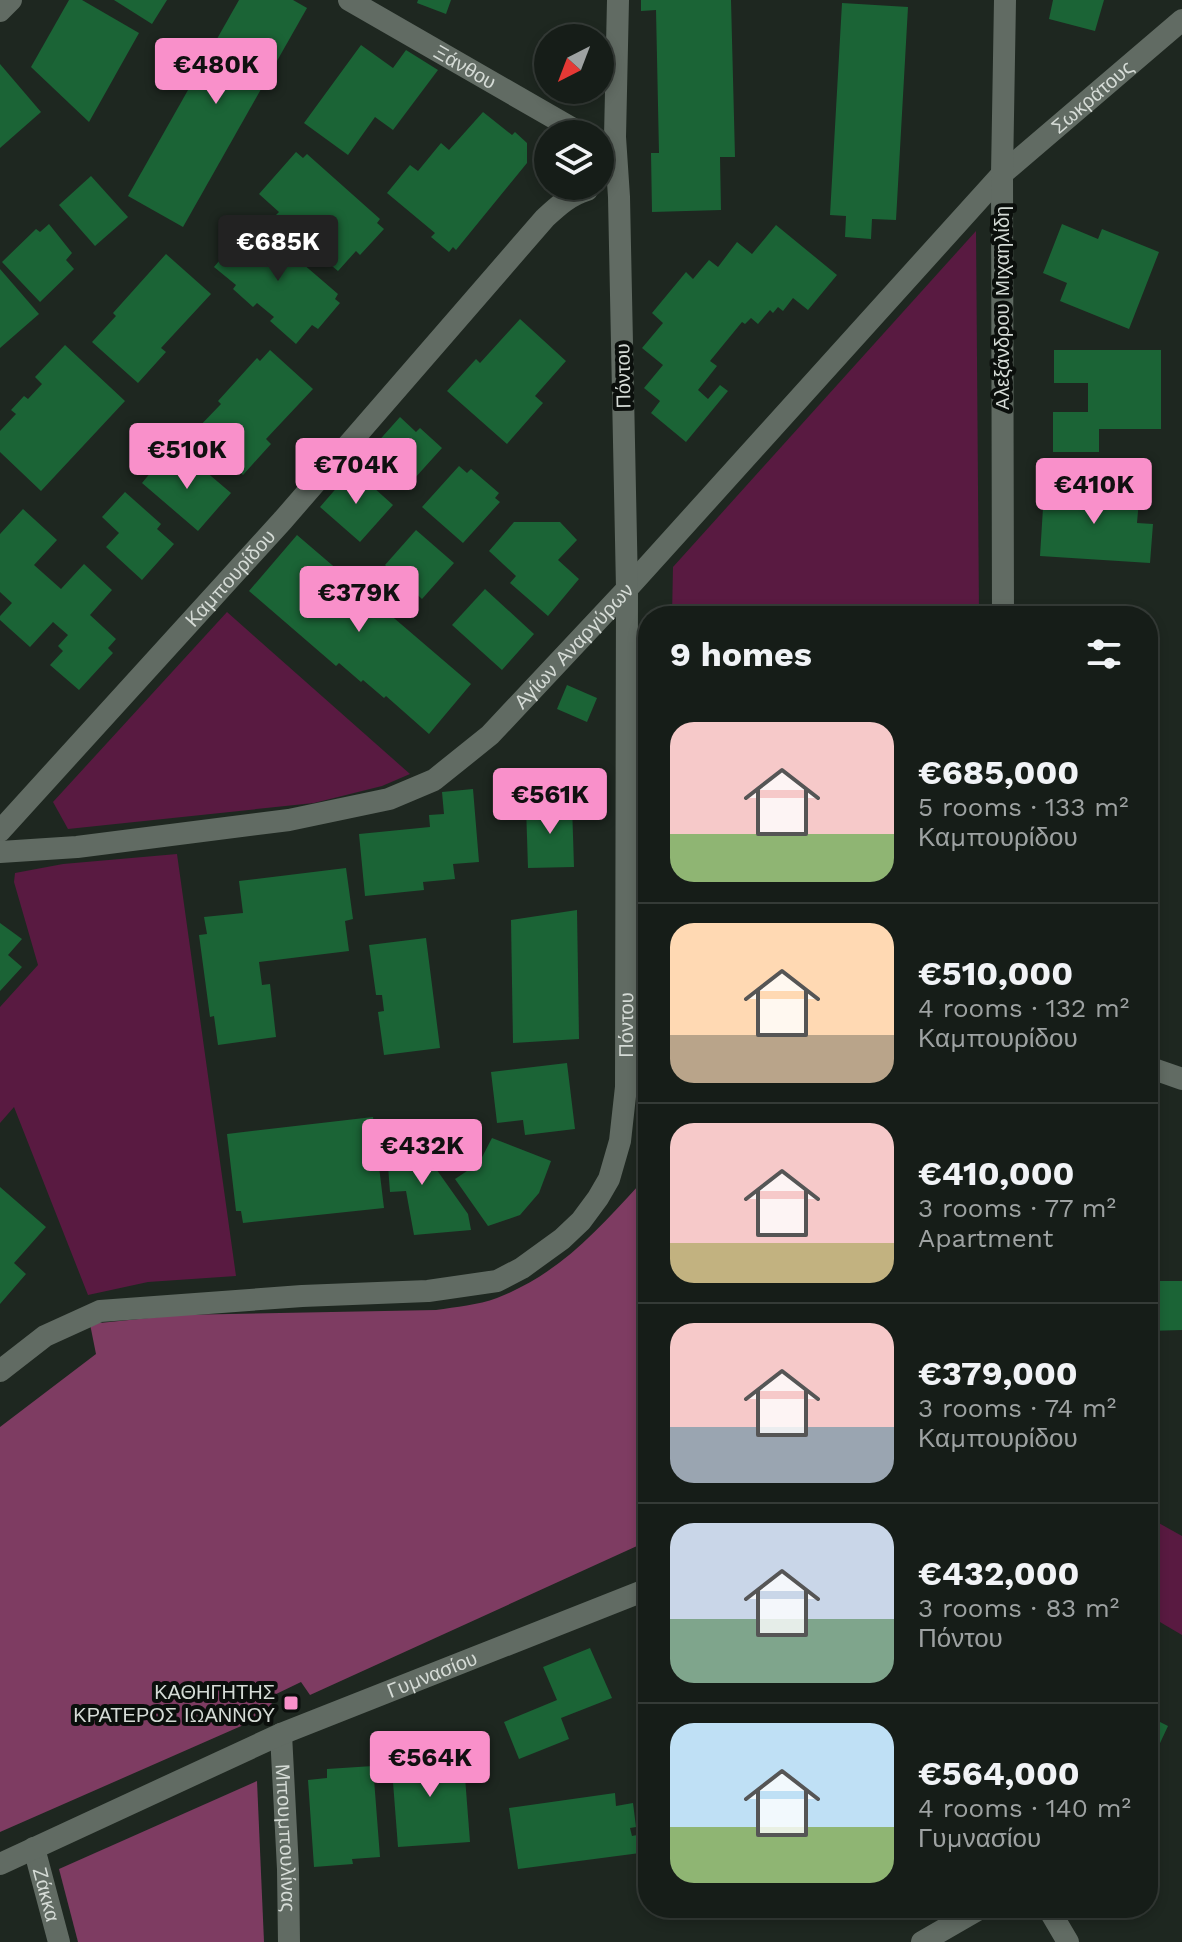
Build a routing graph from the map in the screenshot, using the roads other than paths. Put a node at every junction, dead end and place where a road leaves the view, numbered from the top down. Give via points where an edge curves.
1 (11, 0) edge
2 (349, 0) edge
3 (618, 0) edge
4 (1005, 0) edge
5 (0, 11) edge
6 (1182, 20) edge
7 (558, 120) edge
8 (608, 120) edge
9 (1002, 174) junction
10 (614, 179) edge
11 (614, 196) edge
12 (619, 197) junction
13 (567, 200) edge
14 (627, 589) junction
15 (1003, 606) edge
16 (0, 831) edge
17 (0, 852) edge
18 (1158, 1071) edge
19 (1182, 1079) edge
20 (0, 1371) edge
21 (638, 1593) edge
22 (281, 1734) junction
23 (34, 1848) junction
24 (0, 1864) edge
25 (964, 1918) edge
26 (1054, 1918) edge
27 (59, 1942) edge
28 (289, 1942) edge
29 (922, 1942) edge
30 (1068, 1942) edge

1 - 5 street
2 - 7 street, Ξάνθου
3 - 8 street
4 - 9 street, Aλεξάνδρου Mιχαηλίδη
6 - 9 street, Σωκράτους
9 - 14 street, Αγίων Αναργύρων
9 - 15 street, Aλεξάνδρου Mιχαηλίδη
10 - 12 street, Πόντου
11 - 12 street
12 - 14 street, Πόντου
13 - 16 street, Καμπουρίδου via 545,218 283,520
14 - 17 street, Αγίων Αναργύρων via 490,735 434,780 389,799 289,820
14 - 20 street, Πόντου via 624,1116 609,1179 581,1221 544,1253 497,1281 428,1291 100,1311 45,1336
18 - 19 street
21 - 22 street, Γυμνασίου
22 - 23 street, Γυμνασίου
22 - 28 street, Μπουμπουλίνας
23 - 24 street, Γυμνασίου
23 - 27 street, Ζάκκα
25 - 29 street
26 - 30 street

